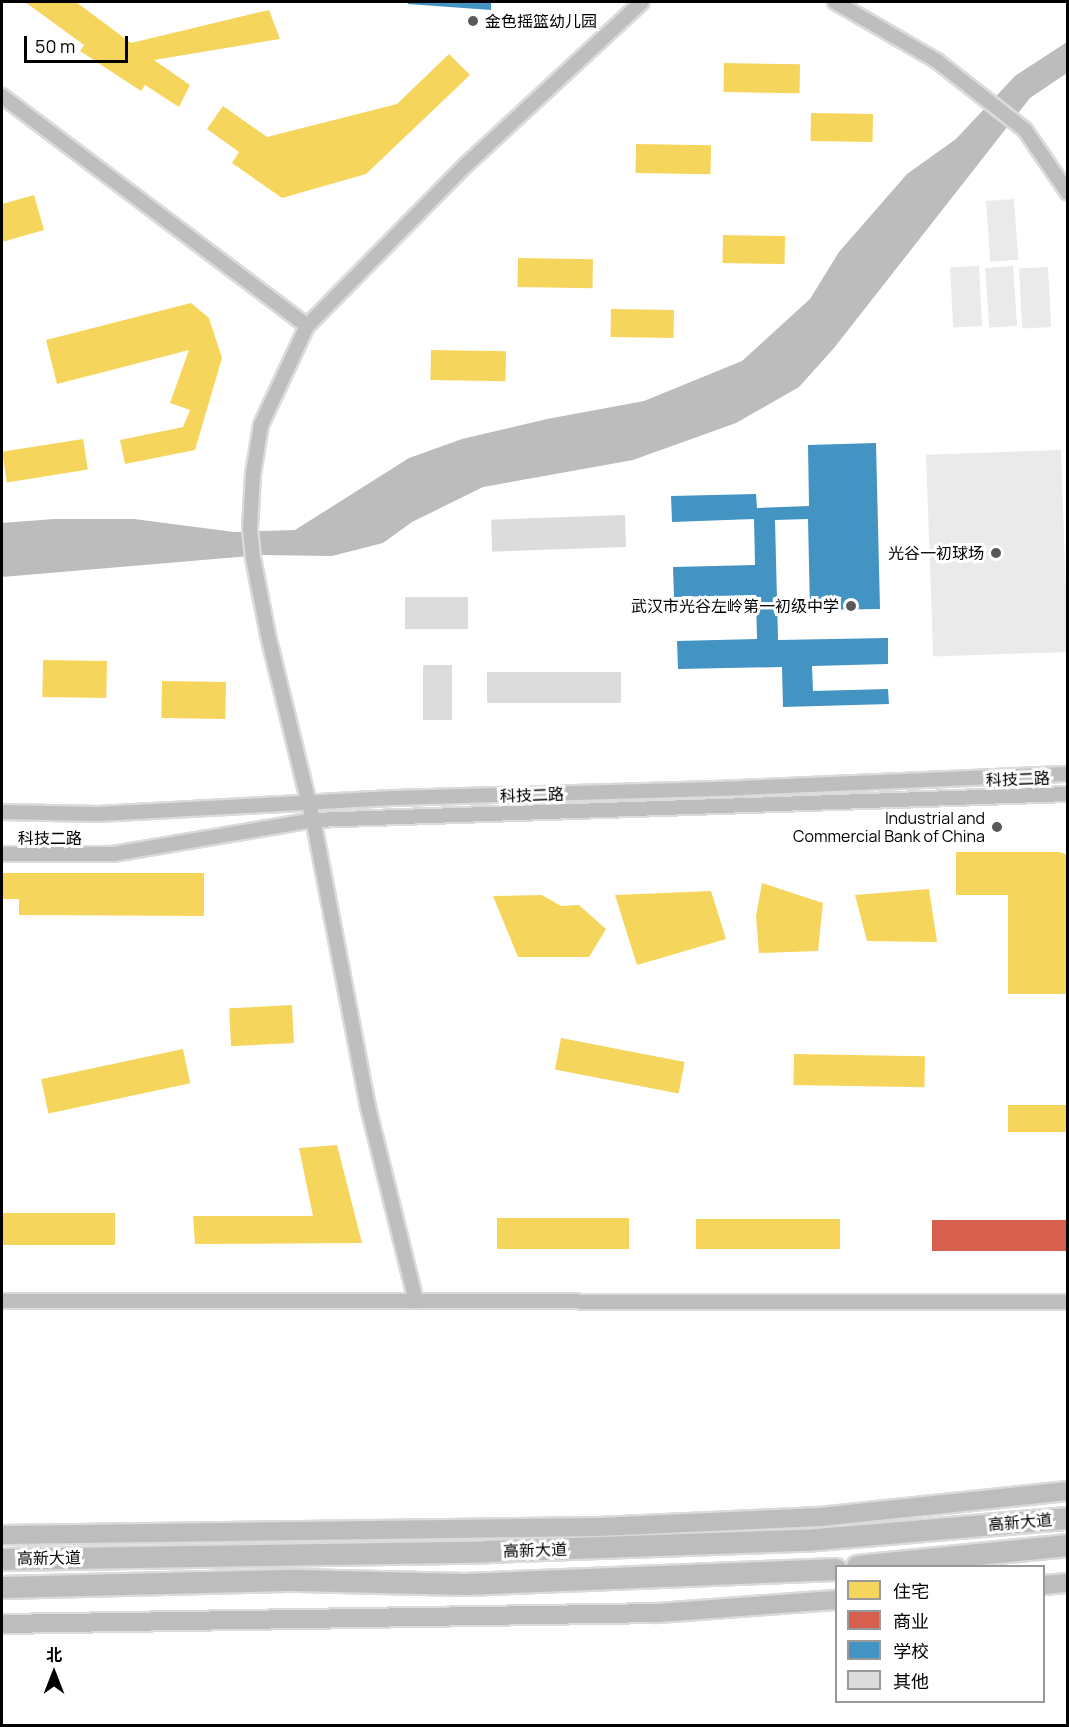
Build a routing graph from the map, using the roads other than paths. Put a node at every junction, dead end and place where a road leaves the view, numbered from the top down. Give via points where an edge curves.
1 (642, 2) edge
2 (835, 2) edge
3 (2, 96) edge
4 (1068, 193) edge
5 (308, 326) junction
6 (1068, 774) edge
7 (1068, 794) edge
8 (308, 802) junction
9 (2, 812) edge
10 (313, 820) junction
11 (2, 854) edge
12 (2, 1301) edge
13 (416, 1301) junction
14 (1068, 1302) edge
15 (1068, 1491) edge
16 (1068, 1518) edge
17 (2, 1535) edge
18 (1068, 1545) edge
19 (2, 1558) edge
20 (867, 1565) edge
21 (835, 1569) edge
22 (1068, 1583) edge
23 (1045, 1585) edge
24 (2, 1587) edge
25 (835, 1600) edge
26 (2, 1624) edge

1 - 5 street via 467,164
2 - 4 street via 937,61 1025,130
3 - 5 street
5 - 8 street via 261,425 250,528 269,639
6 - 8 street, 科技二路
7 - 10 street, 科技二路
8 - 9 street, 科技二路 via 98,814
8 - 10 street
10 - 11 street, 科技二路 via 113,854
10 - 13 street via 368,1107
12 - 13 street
13 - 14 street
15 - 17 main road via 820,1517 599,1527
16 - 19 highway, 高新大道 via 793,1540 486,1551
18 - 20 highway, 高新大道
21 - 24 highway, 高新大道 via 465,1584 297,1580
22 - 23 main road
25 - 26 main road via 657,1613

